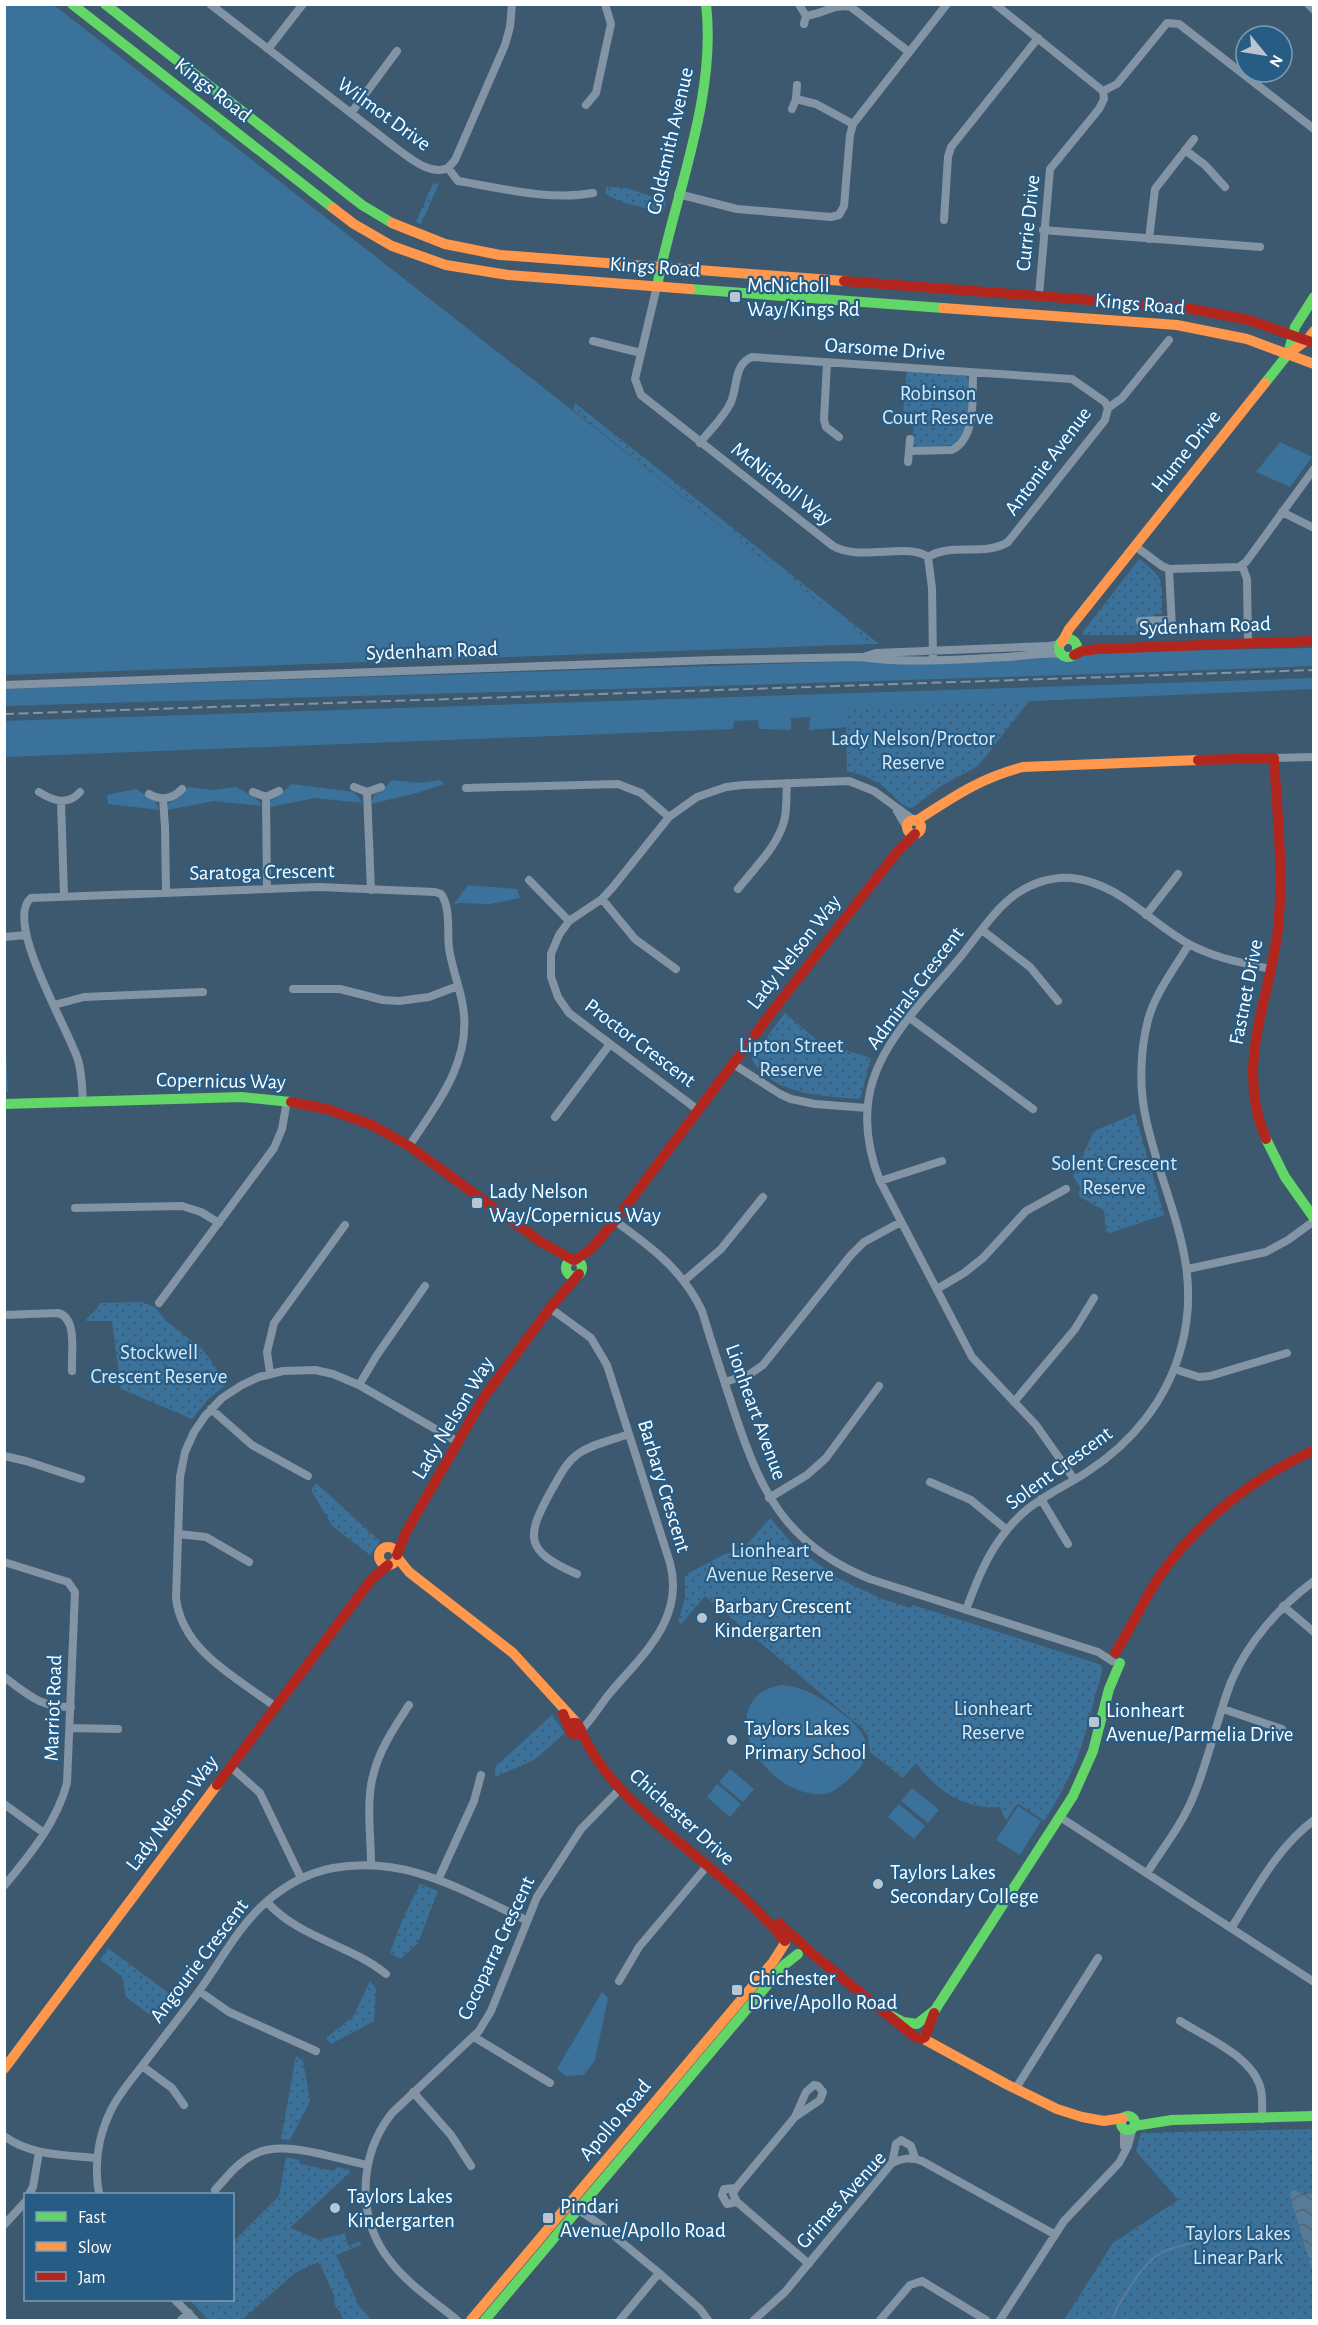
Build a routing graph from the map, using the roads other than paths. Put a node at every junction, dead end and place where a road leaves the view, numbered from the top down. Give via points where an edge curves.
1 (72, 4) edge
2 (105, 4) edge
3 (210, 4) edge
4 (303, 4) edge
5 (512, 4) edge
6 (605, 4) edge
7 (706, 4) edge
8 (947, 4) edge
9 (995, 4) edge
10 (1308, 4) edge
11 (800, 6) dead end
12 (1314, 10) edge
13 (1038, 38) junction
14 (268, 49) junction
15 (397, 51) dead end
16 (909, 52) junction
17 (797, 85) dead end
18 (1103, 91) junction
19 (796, 99) junction
20 (586, 105) dead end
21 (792, 109) dead end
22 (351, 113) junction
23 (853, 124) junction
24 (1314, 129) edge
25 (1194, 139) dead end
26 (1185, 150) junction
27 (448, 168) junction
28 (1225, 187) dead end
29 (592, 193) dead end
30 (678, 194) junction
31 (944, 220) dead end
32 (1043, 230) junction
33 (1149, 238) junction
34 (1260, 247) dead end
35 (661, 266) junction
36 (657, 286) junction
37 (1039, 295) junction
38 (1314, 297) edge
39 (1292, 334) junction
40 (1311, 338) edge
41 (1169, 340) dead end
42 (592, 341) dead end
43 (641, 353) junction
44 (1288, 354) junction
45 (827, 363) junction
46 (1314, 364) edge
47 (973, 373) junction
48 (1108, 408) junction
49 (839, 437) dead end
50 (910, 439) dead end
51 (700, 443) junction
52 (909, 451) junction
53 (908, 462) dead end
54 (1314, 469) edge
55 (1282, 512) junction
56 (1314, 528) edge
57 (1135, 546) junction
58 (928, 557) junction
59 (1242, 565) junction
60 (1169, 569) junction
61 (1140, 621) dead end
62 (1314, 641) edge
63 (1248, 644) junction
64 (1066, 645) junction
65 (1098, 649) junction
66 (933, 656) junction
67 (4, 685) edge
68 (1314, 757) edge
69 (1274, 758) junction
70 (786, 783) junction
71 (381, 787) dead end
72 (354, 788) dead end
73 (464, 788) dead end
74 (182, 789) dead end
75 (279, 791) dead end
76 (39, 792) dead end
77 (80, 792) dead end
78 (252, 792) dead end
79 (367, 792) junction
80 (149, 794) dead end
81 (266, 797) junction
82 (163, 799) junction
83 (61, 802) junction
84 (669, 817) junction
85 (913, 827) junction
86 (1178, 874) dead end
87 (528, 880) dead end
88 (267, 888) junction
89 (738, 889) dead end
90 (371, 890) junction
91 (166, 892) junction
92 (64, 895) junction
93 (602, 899) junction
94 (1146, 915) junction
95 (569, 921) junction
96 (982, 930) junction
97 (26, 934) junction
98 (4, 937) edge
99 (1189, 944) junction
100 (676, 969) dead end
101 (1271, 969) junction
102 (458, 986) junction
103 (293, 989) dead end
104 (203, 992) dead end
105 (1058, 1001) dead end
106 (54, 1005) junction
107 (910, 1018) junction
108 (610, 1044) junction
109 (734, 1062) junction
110 (82, 1101) junction
111 (287, 1101) junction
112 (4, 1104) edge
113 (867, 1108) junction
114 (1033, 1109) dead end
115 (698, 1110) junction
116 (555, 1117) dead end
117 (409, 1146) junction
118 (942, 1161) dead end
119 (880, 1181) junction
120 (1066, 1189) dead end
121 (763, 1197) dead end
122 (74, 1208) dead end
123 (1314, 1220) edge
124 (615, 1221) junction
125 (901, 1222) junction
126 (219, 1223) junction
127 (345, 1225) dead end
128 (574, 1268) junction
129 (1188, 1269) junction
130 (685, 1280) junction
131 (425, 1286) dead end
132 (937, 1289) junction
133 (1094, 1298) dead end
134 (159, 1304) dead end
135 (550, 1308) junction
136 (4, 1315) edge
137 (1287, 1353) dead end
138 (1174, 1369) junction
139 (72, 1371) dead end
140 (270, 1373) junction
141 (724, 1382) junction
142 (359, 1385) junction
143 (879, 1386) dead end
144 (1014, 1402) junction
145 (210, 1409) junction
146 (629, 1434) junction
147 (458, 1442) junction
148 (1314, 1449) edge
149 (4, 1456) edge
150 (308, 1476) dead end
151 (81, 1479) dead end
152 (1074, 1479) junction
153 (930, 1482) dead end
154 (770, 1498) junction
155 (1041, 1498) junction
156 (1007, 1530) junction
157 (406, 1532) junction
158 (178, 1534) junction
159 (1068, 1544) dead end
160 (382, 1552) junction
161 (393, 1560) junction
162 (4, 1562) edge
163 (249, 1562) dead end
164 (577, 1574) dead end
165 (371, 1580) junction
166 (1314, 1581) edge
167 (1283, 1606) junction
168 (966, 1610) junction
169 (1314, 1632) edge
170 (1116, 1658) junction
171 (4, 1677) edge
172 (408, 1705) dead end
173 (71, 1707) junction
174 (276, 1707) junction
175 (1223, 1709) junction
176 (70, 1728) junction
177 (576, 1728) junction
178 (1282, 1729) dead end
179 (118, 1730) dead end
180 (231, 1767) junction
181 (481, 1775) dead end
182 (619, 1790) junction
183 (4, 1804) edge
184 (1060, 1817) junction
185 (1314, 1820) edge
186 (44, 1833) junction
187 (371, 1864) junction
188 (707, 1866) junction
189 (1147, 1873) junction
190 (301, 1878) junction
191 (438, 1880) junction
192 (4, 1886) edge
193 (267, 1902) junction
194 (526, 1920) junction
195 (1232, 1927) junction
196 (788, 1940) junction
197 (801, 1952) junction
198 (1098, 1958) dead end
199 (386, 1974) dead end
200 (619, 1981) dead end
201 (1314, 1982) edge
202 (199, 1991) junction
203 (1180, 2020) dead end
204 (921, 2031) junction
205 (474, 2037) junction
206 (316, 2051) dead end
207 (142, 2066) junction
208 (4, 2069) edge
209 (550, 2083) dead end
210 (1016, 2088) junction
211 (412, 2092) junction
212 (184, 2104) dead end
213 (1314, 2116) edge
214 (795, 2117) dead end
215 (1262, 2119) junction
216 (1128, 2124) junction
217 (4, 2136) edge
218 (39, 2152) junction
219 (97, 2158) junction
220 (915, 2158) junction
221 (892, 2163) junction
222 (368, 2165) junction
223 (471, 2166) dead end
224 (215, 2190) dead end
225 (30, 2193) edge
226 (99, 2193) edge
227 (24, 2203) edge
228 (576, 2204) junction
229 (4, 2225) edge
230 (1052, 2236) junction
231 (809, 2264) junction
232 (659, 2273) junction
233 (176, 2301) edge
234 (192, 2317) edge
235 (181, 2320) edge
236 (457, 2320) edge
237 (471, 2320) edge
238 (485, 2320) edge
239 (620, 2320) edge
240 (708, 2320) edge
241 (754, 2320) edge
242 (880, 2320) edge
243 (986, 2320) edge
244 (1000, 2320) edge

1 - 36 street, Kings Road via 343,216 391,246 430,262 471,271
2 - 35 street, Kings Road via 362,205 397,227 434,243 472,252
3 - 14 street, Wilmot Drive
4 - 14 street
5 - 27 street via 505,45
6 - 20 street via 611,24 596,93
7 - 30 street, Goldsmith Avenue via 710,43 706,85
8 - 16 street
9 - 13 street
10 - 12 street
11 - 16 street via 805,20 843,6 851,7
13 - 18 street
13 - 31 street via 951,147
14 - 22 street, Wilmot Drive
15 - 22 street
16 - 23 street
17 - 19 street
18 - 24 street, Currie Drive via 1117,84 1171,22 1179,24
18 - 32 street, Currie Drive via 1099,109 1050,169
19 - 21 street
19 - 23 street via 816,104
22 - 27 street, Wilmot Drive via 418,163 433,170
23 - 30 street via 842,212 831,217 750,210
25 - 26 street
26 - 28 street
26 - 33 street via 1155,189
27 - 29 street, Wilmot Drive via 458,181 515,191 572,197
30 - 35 street, Goldsmith Avenue
32 - 33 street
32 - 37 street, Currie Drive
33 - 34 street
35 - 36 street, Goldsmith Avenue
35 - 37 street, Kings Road
36 - 43 street, McNicholl Way
36 - 44 street, Kings Road via 1177,325 1247,339
37 - 39 street, Kings Road via 1211,310
38 - 39 street, Hume Drive
39 - 40 street, Kings Road
39 - 44 street, Hume Drive
40 - 44 street
41 - 48 street, Antonie Avenue via 1122,398
42 - 43 street
43 - 51 street, McNicholl Way via 635,379 637,390
44 - 46 street, Kings Road
44 - 57 street, Hume Drive
45 - 47 street, Oarsome Drive
45 - 49 street via 824,420 826,427
45 - 51 street, Oarsome Drive via 747,358 739,370 730,404
47 - 48 street, Oarsome Drive via 1072,379
47 - 52 street via 970,427 964,438 952,450
48 - 58 street, Antonie Avenue via 1106,420 1008,542 995,548 936,552
50 - 52 street
51 - 58 street, McNicholl Way via 840,550 859,554 916,552
52 - 53 street
54 - 55 street
55 - 56 street
55 - 59 street
57 - 60 street
57 - 64 street, Hume Drive via 1067,632
58 - 66 street
59 - 60 street
59 - 63 street
60 - 61 street via 1172,624
62 - 63 street, Sydenham Road
63 - 65 street, Sydenham Road
64 - 65 street, Sydenham Road
64 - 65 street, Sydenham Road via 1077,650 1074,655
64 - 66 street, Sydenham Road
66 - 67 street, Sydenham Road via 876,653 860,657
68 - 69 street
69 - 85 street via 1023,767 984,779 943,803
69 - 101 street, Fastnet Drive via 1279,911
70 - 84 street, Proctor Crescent via 726,787 697,797
70 - 85 street, Proctor Crescent via 849,781 889,802
70 - 89 street via 783,827
71 - 79 street
72 - 79 street
73 - 84 street via 618,784 641,793
74 - 82 street
75 - 81 street
76 - 83 street
77 - 83 street
78 - 81 street
79 - 90 street
80 - 82 street
81 - 88 street
82 - 91 street
83 - 92 street
84 - 93 street, Proctor Crescent
85 - 109 street, Lady Nelson Way
86 - 94 street
87 - 95 street
88 - 90 street, Saratoga Crescent
88 - 91 street, Saratoga Crescent
90 - 102 street, Saratoga Crescent via 441,894 446,902 450,957
91 - 92 street, Saratoga Crescent
92 - 97 street, Saratoga Crescent via 28,900 24,910
93 - 95 street, Proctor Crescent
93 - 100 street via 635,939
94 - 96 street, Admirals Crescent via 1099,883 1063,878 1035,884 1018,893
94 - 99 street, Admirals Crescent
95 - 108 street, Proctor Crescent via 551,954 551,976 558,997 569,1013
96 - 105 street via 1030,967
96 - 107 street, Admirals Crescent
97 - 98 street
97 - 106 street, Saratoga Crescent
99 - 101 street, Admirals Crescent via 1218,956
99 - 129 street, Solent Crescent via 1148,1018 1142,1087 1148,1128 1177,1219
101 - 123 street, Fastnet Drive via 1254,1041 1255,1102 1273,1159
102 - 103 street via 429,997 399,1001 340,989
102 - 117 street, Saratoga Crescent via 464,1021 459,1064
104 - 106 street via 84,997
106 - 110 street, Saratoga Crescent via 78,1061
107 - 113 street, Admirals Crescent via 883,1055
107 - 114 street
108 - 115 street, Proctor Crescent
108 - 116 street
109 - 113 street via 780,1094 802,1102
109 - 115 street, Lady Nelson Way
110 - 111 street, Copernicus Way via 228,1096
110 - 112 street, Copernicus Way
111 - 117 street, Copernicus Way via 359,1120
111 - 126 street via 274,1148
113 - 119 street, Admirals Crescent via 869,1144
115 - 124 street, Lady Nelson Way
117 - 128 street, Copernicus Way
118 - 119 street
119 - 125 street, Admirals Crescent
120 - 132 street via 1026,1211 983,1258
121 - 130 street via 721,1249
122 - 126 street via 182,1206
123 - 129 street via 1266,1252
124 - 128 street, Lady Nelson Way
124 - 130 street, Lionheart Avenue via 670,1263
125 - 132 street, Admirals Crescent
125 - 141 street via 864,1242 851,1255 763,1365 750,1374
126 - 134 street
127 - 140 street via 274,1323 267,1352
128 - 135 street, Lady Nelson Way
129 - 138 street, Solent Crescent via 1186,1327
130 - 141 street, Lionheart Avenue via 702,1311
131 - 142 street
132 - 144 street, Admirals Crescent via 972,1357
133 - 144 street via 1075,1329
135 - 146 street, Barbary Crescent via 591,1338 600,1351
135 - 147 street, Lady Nelson Way via 492,1385
136 - 139 street via 65,1315 71,1323
137 - 138 street via 1210,1376 1198,1377
138 - 152 street, Solent Crescent via 1139,1427 1114,1453
140 - 142 street via 315,1370
140 - 145 street via 242,1384
141 - 154 street, Lionheart Avenue via 751,1462
142 - 147 street
143 - 154 street via 826,1458
144 - 152 street, Admirals Crescent via 1036,1425
145 - 150 street via 252,1445
145 - 158 street via 194,1432 182,1464
146 - 164 street via 574,1457 536,1518 533,1530 537,1548 551,1561
146 - 177 street, Barbary Crescent via 670,1563 674,1593 658,1635
147 - 157 street, Lady Nelson Way
148 - 170 street via 1263,1477 1212,1516 1160,1576
149 - 151 street
152 - 155 street, Solent Crescent
153 - 156 street via 971,1500
154 - 168 street, Lionheart Avenue via 806,1541 845,1568
155 - 156 street, Solent Crescent
155 - 159 street
156 - 168 street, Solent Crescent via 982,1568
157 - 160 street, Lady Nelson Way
157 - 161 street, Lady Nelson Way
158 - 163 street via 206,1537
158 - 174 street via 176,1598 189,1636 209,1657
160 - 161 street via 381,1562
160 - 161 street via 393,1548
160 - 165 street, Lady Nelson Way
161 - 165 street, Lady Nelson Way
161 - 177 street, Chichester Drive via 508,1648
162 - 173 street, Marriot Road via 74,1587
165 - 174 street, Lady Nelson Way
166 - 167 street
167 - 169 street
167 - 175 street via 1244,1659
168 - 170 street, Lionheart Avenue
170 - 184 street via 1093,1751
171 - 173 street via 43,1704
172 - 187 street via 386,1740 373,1776
173 - 176 street, Marriot Road
174 - 180 street, Lady Nelson Way
175 - 178 street
175 - 189 street via 1194,1796
176 - 179 street
176 - 186 street, Marriot Road via 67,1783
177 - 182 street, Chichester Drive
180 - 190 street via 260,1793
180 - 208 street, Lady Nelson Way
181 - 191 street via 474,1801
182 - 188 street, Chichester Drive
182 - 194 street, Cocoparra Crescent via 570,1844
183 - 186 street
184 - 189 street
184 - 204 street
185 - 195 street via 1281,1852
186 - 192 street, Marriot Road
187 - 190 street, Angourie Crescent via 329,1869
187 - 191 street, Angourie Crescent via 399,1867
188 - 196 street, Chichester Drive
188 - 200 street via 639,1947
189 - 195 street
190 - 193 street, Angourie Crescent
191 - 194 street, Angourie Crescent
193 - 199 street via 290,1923
193 - 202 street, Angourie Crescent via 249,1920
194 - 205 street, Cocoparra Crescent via 491,2010
195 - 201 street
196 - 197 street, Chichester Drive
196 - 228 street, Apollo Road
197 - 204 street via 822,1962 886,2013
197 - 228 street, Apollo Road via 784,1965
198 - 210 street
202 - 206 street via 229,2012
202 - 207 street, Angourie Crescent
203 - 215 street via 1251,2068 1262,2093
204 - 210 street via 951,2053
205 - 209 street
205 - 211 street, Cocoparra Crescent
207 - 212 street via 172,2088
207 - 219 street, Angourie Crescent via 111,2110
210 - 216 street via 1058,2110
211 - 222 street, Cocoparra Crescent via 381,2128
211 - 223 street via 451,2135
213 - 215 street
214 - 231 street via 734,2194 737,2202
215 - 216 street
216 - 230 street via 1128,2146 1122,2158
217 - 218 street via 18,2146
218 - 219 street
218 - 225 street
219 - 226 street, Angourie Crescent
220 - 221 street, Grimes Avenue
220 - 221 street via 910,2146 901,2140 896,2144
220 - 230 street, Grimes Avenue via 1013,2210
221 - 231 street, Grimes Avenue
222 - 224 street via 285,2148 266,2149 242,2162
222 - 236 street, Cocoparra Crescent via 365,2198 380,2246 398,2269
227 - 229 street
228 - 232 street
228 - 237 street, Apollo Road
228 - 238 street, Apollo Road
230 - 244 street
231 - 241 street, Grimes Avenue via 772,2306
232 - 239 street
232 - 240 street
233 - 234 street
234 - 235 street
242 - 243 street via 919,2281

